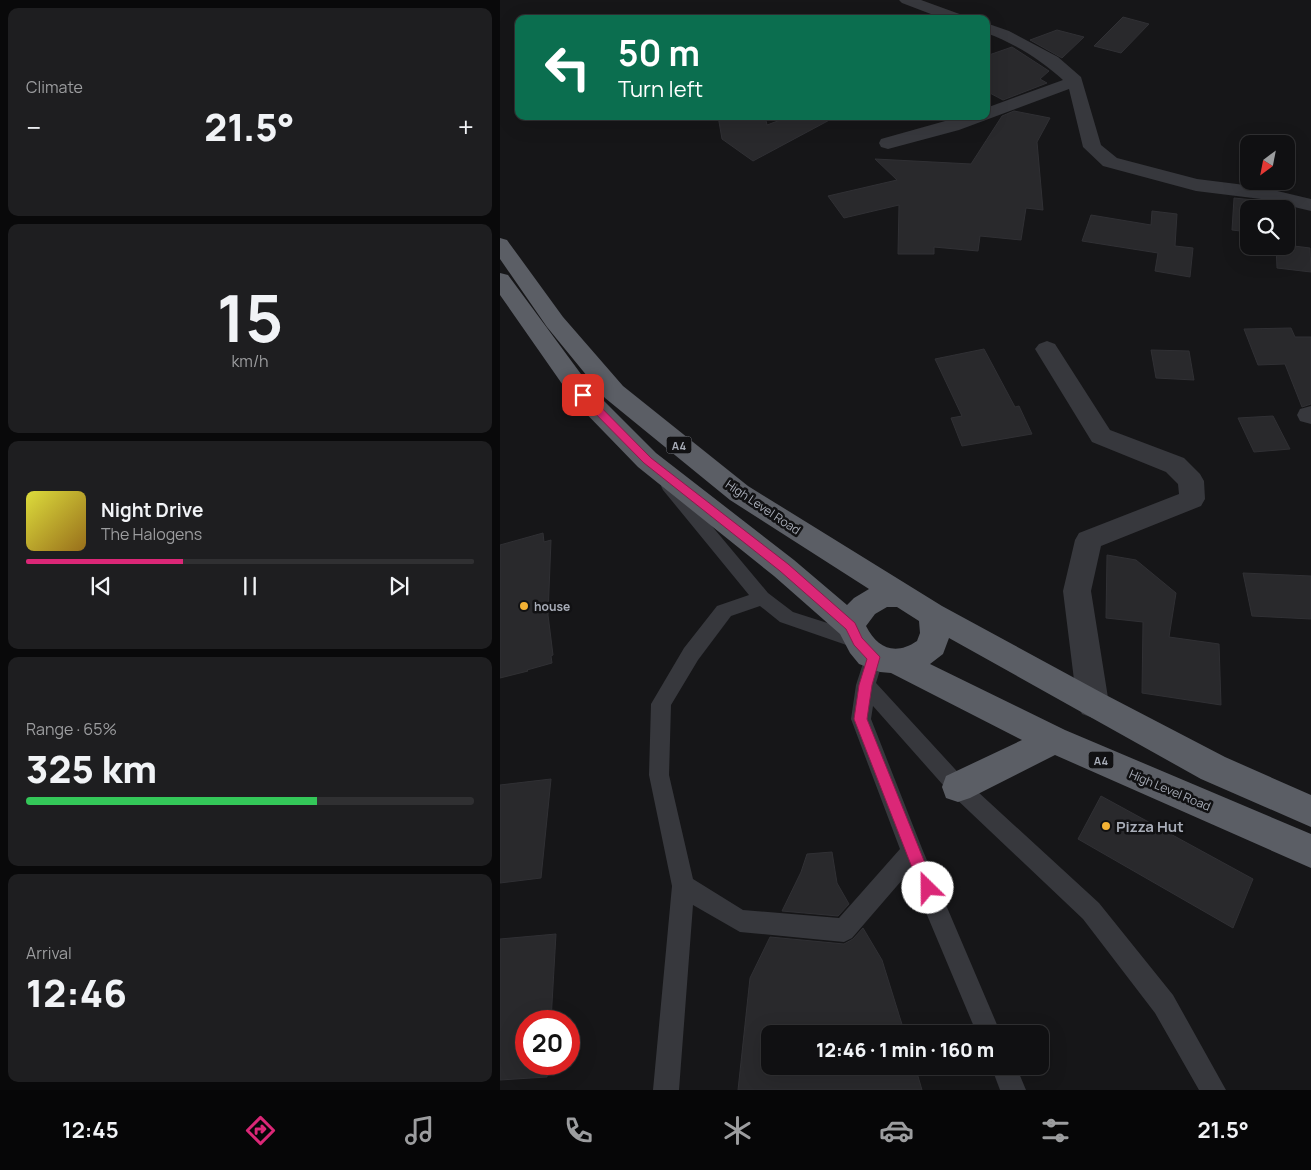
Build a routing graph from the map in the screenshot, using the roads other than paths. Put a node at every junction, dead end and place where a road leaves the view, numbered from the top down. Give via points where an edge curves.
1 (907, 0) edge
2 (948, 15) edge
3 (990, 29) edge
4 (1075, 81) junction
5 (990, 113) edge
6 (970, 120) edge
7 (888, 143) dead end
8 (1311, 205) edge
9 (500, 244) edge
10 (500, 280) edge
11 (1047, 349) dead end
12 (647, 460) junction
13 (902, 596) junction
14 (762, 598) junction
15 (932, 614) junction
16 (869, 646) junction
17 (866, 685) junction
18 (1093, 704) junction
19 (1054, 740) junction
20 (958, 787) junction
21 (1311, 810) edge
22 (1311, 851) edge
23 (912, 852) junction
24 (683, 886) junction
25 (985, 1025) edge
26 (1007, 1075) edge
27 (666, 1090) edge
28 (1013, 1090) edge
29 (1213, 1090) edge

1 - 2 street
3 - 4 street via 1052,60
4 - 5 street
4 - 8 street via 1092,147 1110,162 1196,185 1261,193
6 - 7 street
9 - 13 highway, High Level Road / A4 via 555,322 614,392 739,493
10 - 12 highway, High Level Road / A4 via 583,395
11 - 18 street via 1101,436 1176,465 1191,481 1192,500 1089,540 1077,591
12 - 14 lane
12 - 16 highway, High Level Road / A4 via 784,568
13 - 15 highway
13 - 16 highway via 886,595 859,609
14 - 16 lane via 787,617
14 - 24 lane via 724,611 691,654 661,704 659,775
15 - 16 highway via 935,631 932,645 920,656
15 - 18 highway
16 - 17 lane
16 - 19 highway, High Level Road / A4
17 - 20 lane
17 - 23 lane via 861,719
18 - 21 highway via 1213,768
19 - 20 highway
19 - 22 highway, High Level Road / A4
20 - 29 lane via 1091,911 1164,1004
23 - 24 lane via 844,930 740,921
23 - 25 lane
24 - 27 lane
26 - 28 lane

